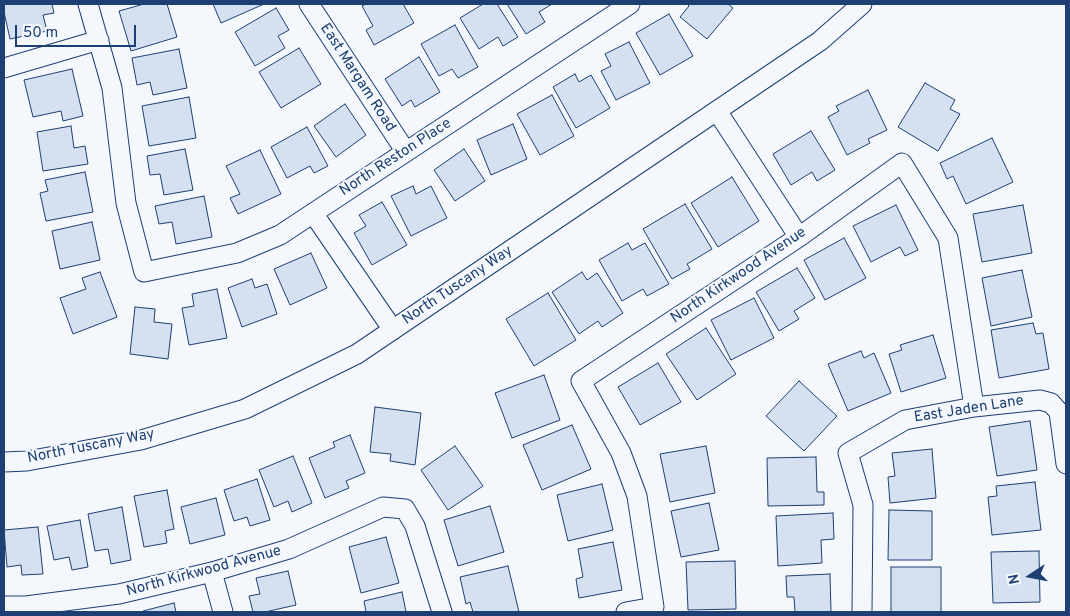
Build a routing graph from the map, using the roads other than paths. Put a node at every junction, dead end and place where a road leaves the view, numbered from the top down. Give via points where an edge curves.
1 (88, 4) edge
2 (308, 4) edge
3 (630, 4) edge
4 (862, 4) edge
5 (99, 40) junction
6 (4, 68) edge
7 (717, 111) junction
8 (406, 152) junction
9 (312, 213) junction
10 (799, 237) junction
11 (393, 330) junction
12 (974, 406) junction
13 (4, 462) edge
14 (1066, 464) edge
15 (212, 572) junction
16 (4, 606) edge
17 (223, 612) edge
18 (442, 612) edge
19 (626, 612) edge
20 (862, 612) edge

1 - 5 street
2 - 8 street, East Margam Road
3 - 8 street, North Reston Place
4 - 7 street, North Tuscany Way via 820,41
5 - 6 street
5 - 9 street, North Reston Place via 112,88 126,203 144,272 237,252 280,235
7 - 10 street
7 - 11 street, North Tuscany Way
8 - 9 street, North Reston Place
9 - 11 street
10 - 12 street, North Kirkwood Avenue via 902,162 948,238
10 - 19 street, North Kirkwood Avenue via 581,381 621,453 637,496 654,606
11 - 13 street, North Tuscany Way via 357,354 245,409 140,440 27,461
12 - 14 street, East Jaden Lane via 1040,400 1050,403 1059,412
12 - 20 street, East Jaden Lane via 905,420 848,453 863,505
15 - 16 street, North Kirkwood Avenue via 119,594
15 - 17 street
15 - 18 street, North Kirkwood Avenue via 289,549 383,507 405,509 415,526

